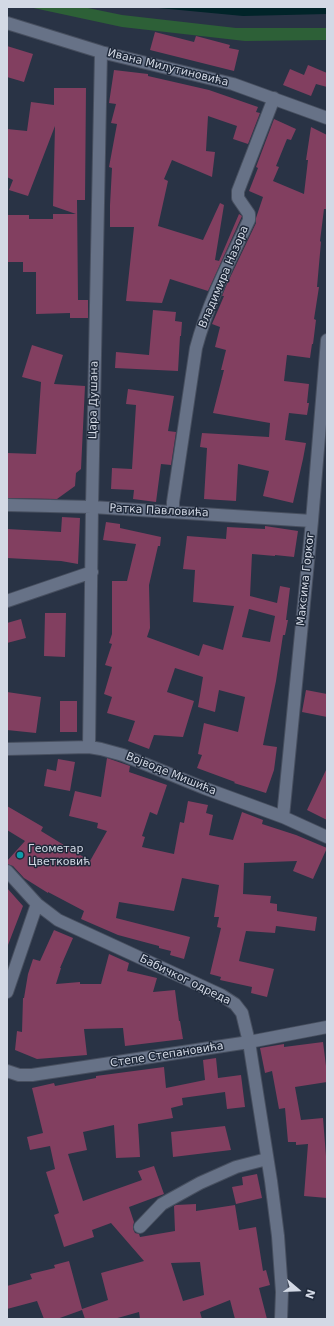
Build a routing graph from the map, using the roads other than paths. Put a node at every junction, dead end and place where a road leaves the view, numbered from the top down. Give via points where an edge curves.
1 (7, 23) edge
2 (101, 52) junction
3 (274, 98) junction
4 (327, 118) edge
5 (327, 340) edge
6 (7, 505) edge
7 (92, 507) junction
8 (173, 512) junction
9 (312, 521) junction
10 (92, 572) junction
11 (7, 601) edge
12 (89, 747) junction
13 (7, 749) edge
14 (283, 818) junction
15 (327, 837) edge
16 (7, 871) edge
17 (37, 904) junction
18 (7, 992) edge
19 (327, 1027) edge
20 (249, 1042) junction
21 (7, 1071) edge
22 (267, 1159) junction
23 (140, 1227) dead end
24 (281, 1319) edge

1 - 2 street, Ивана Милутиновића
2 - 3 street, Ивана Милутиновића via 233,84
2 - 7 street, Цара Душана
3 - 4 street, Ивана Милутиновића
3 - 8 street, Владимира Назора via 238,191 238,198 249,214 248,220 211,302 196,348
5 - 9 street, Максима Горког
6 - 7 street, Ратка Павловића
7 - 8 street, Ратка Павловића
7 - 10 street, Цара Душана
8 - 9 street, Ратка Павловића
9 - 14 street, Максима Горког
10 - 11 street
10 - 12 street, Цара Душана
12 - 13 street, Војводе Мишића
12 - 14 street, Војводе Мишића via 123,755
14 - 15 street, Војводе Мишића
16 - 17 street, Бабичког одреда
17 - 18 street
17 - 20 street, Бабичког одреда via 58,920 221,995 235,1004 242,1013
19 - 20 street, Степе Степановића
20 - 21 street, Степе Степановића via 32,1075 19,1075
20 - 22 street, Бабичког одреда
22 - 23 street via 200,1183 162,1204
22 - 24 street, Бабичког одреда via 278,1236

